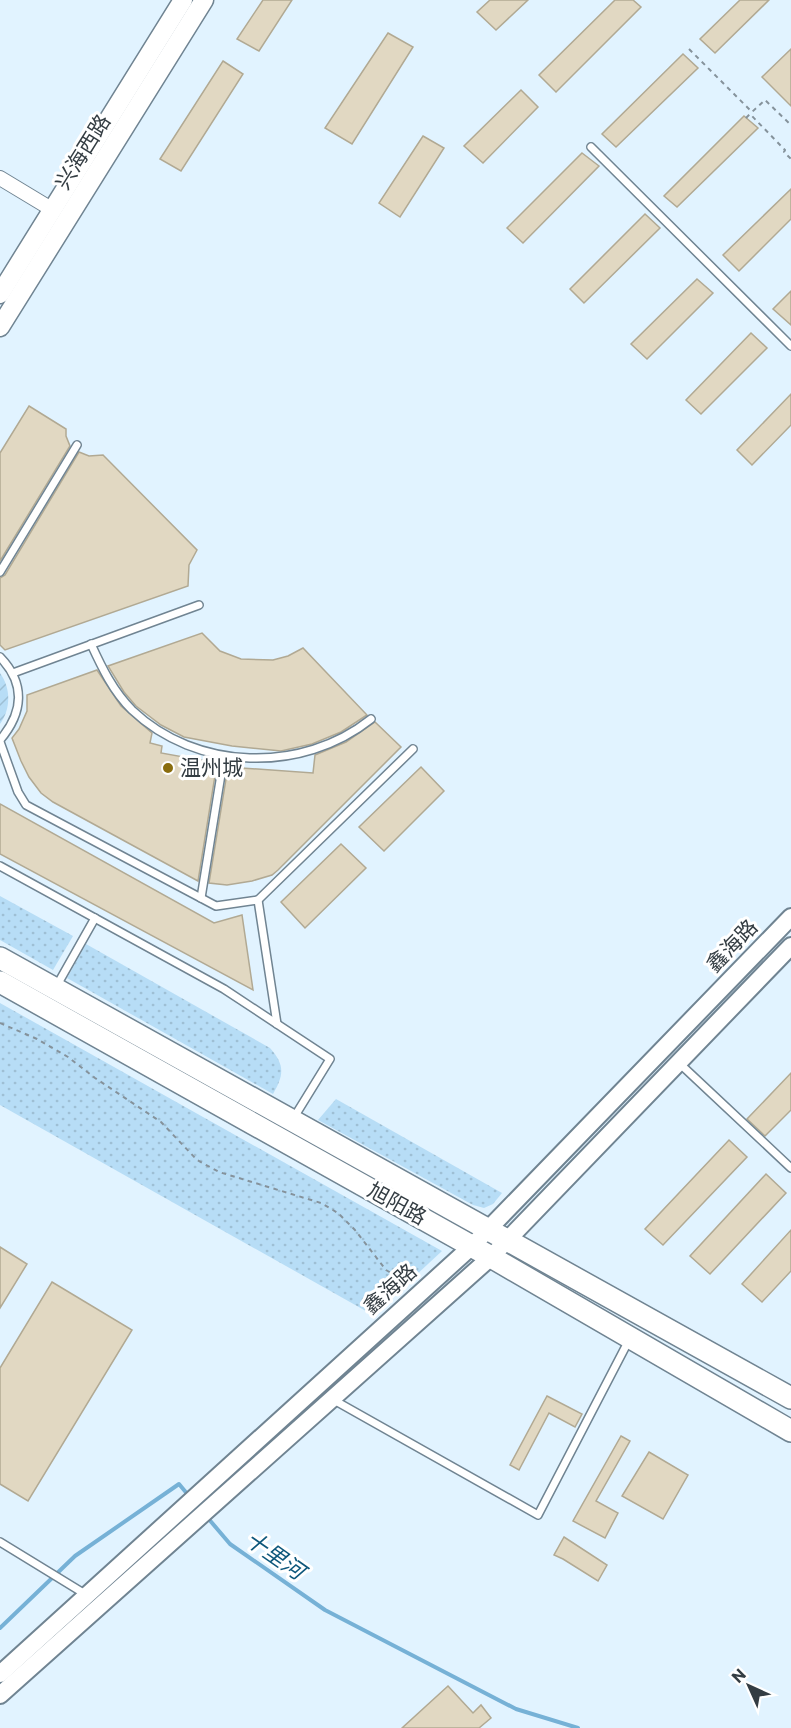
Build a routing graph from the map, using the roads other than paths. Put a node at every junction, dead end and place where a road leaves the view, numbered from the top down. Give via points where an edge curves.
1 (183, 0) edge
2 (204, 0) edge
3 (591, 147) dead end
4 (0, 178) edge
5 (53, 210) junction
6 (0, 294) edge
7 (0, 327) edge
8 (791, 346) edge
9 (77, 445) dead end
10 (0, 573) edge
11 (199, 605) dead end
12 (91, 644) junction
13 (0, 657) edge
14 (13, 673) junction
15 (371, 719) dead end
16 (0, 741) edge
17 (413, 749) dead end
18 (224, 756) junction
19 (0, 866) edge
20 (201, 898) junction
21 (258, 900) junction
22 (791, 917) edge
23 (95, 918) junction
24 (791, 946) edge
25 (0, 958) edge
26 (0, 981) edge
27 (54, 989) junction
28 (277, 1024) junction
29 (678, 1062) junction
30 (291, 1121) junction
31 (791, 1168) edge
32 (498, 1236) junction
33 (472, 1246) junction
34 (491, 1257) junction
35 (630, 1338) junction
36 (791, 1398) edge
37 (331, 1399) junction
38 (791, 1431) edge
39 (0, 1542) edge
40 (86, 1596) junction
41 (0, 1674) edge
42 (0, 1695) edge

1 - 5 main road, 兴海西路
2 - 7 main road, 兴海西路
3 - 8 lane
4 - 5 street
5 - 6 main road, 兴海西路
9 - 10 lane
11 - 12 lane
12 - 14 lane
12 - 18 lane via 110,682 132,710 180,742
13 - 14 lane
14 - 16 lane via 19,691 18,710
15 - 18 lane via 359,729 311,751 271,758
16 - 20 lane via 26,805
17 - 21 lane
18 - 20 lane
19 - 23 lane
20 - 21 lane via 216,906
21 - 28 lane
22 - 32 street, 鑫海路
23 - 27 lane
23 - 28 lane via 224,989
24 - 29 street, 鑫海路
25 - 27 main road, 旭阳路
26 - 33 main road, 旭阳路
27 - 30 main road, 旭阳路
28 - 30 lane via 330,1059
29 - 31 lane
29 - 32 street, 鑫海路
30 - 32 main road, 旭阳路
32 - 33 street, 鑫海路
32 - 34 street, 鑫海路
32 - 36 main road, 旭阳路
33 - 34 main road, 旭阳路
33 - 40 street, 鑫海路
34 - 35 main road, 旭阳路
34 - 37 street, 鑫海路
35 - 37 lane via 538,1515
35 - 38 main road, 旭阳路
37 - 40 street, 鑫海路 via 190,1524
39 - 40 lane
40 - 41 street, 鑫海路
40 - 42 street, 鑫海路

